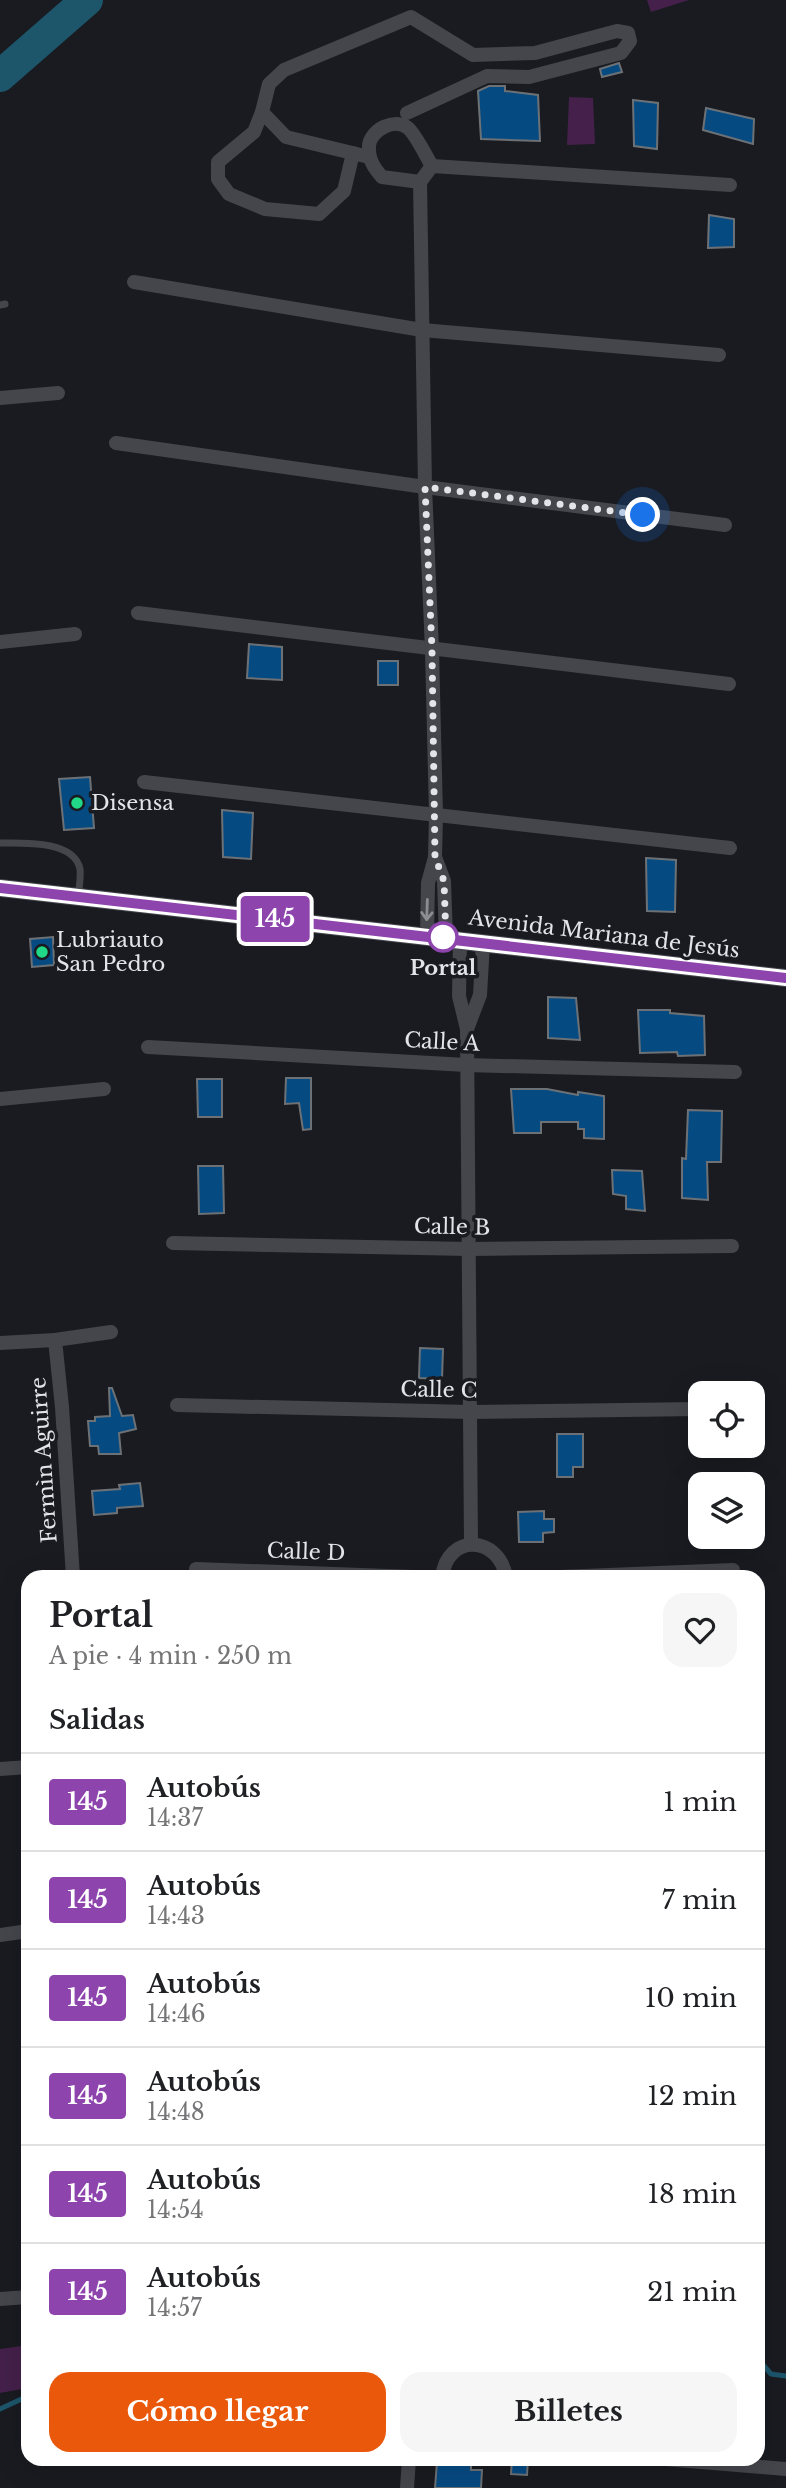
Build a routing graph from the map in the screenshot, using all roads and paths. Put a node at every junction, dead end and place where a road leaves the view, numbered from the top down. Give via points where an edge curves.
1 (262, 112) junction
2 (407, 113) dead end
3 (353, 153) junction
4 (369, 157) junction
5 (432, 166) junction
6 (420, 183) junction
7 (730, 185) dead end
8 (134, 282) dead end
9 (422, 330) junction
10 (719, 355) dead end
11 (58, 393) dead end
12 (0, 398) edge
13 (116, 443) dead end
14 (425, 487) junction
15 (725, 525) dead end
16 (138, 613) dead end
17 (75, 634) dead end
18 (0, 642) edge
19 (432, 650) junction
20 (729, 684) dead end
21 (144, 782) dead end
22 (436, 815) junction
23 (0, 843) edge
24 (730, 848) dead end
25 (435, 857) junction
26 (0, 888) edge
27 (78, 898) junction
28 (427, 937) junction
29 (453, 939) junction
30 (483, 943) junction
31 (786, 978) edge
32 (467, 1029) junction
33 (148, 1047) dead end
34 (466, 1065) junction
35 (735, 1072) dead end
36 (104, 1089) dead end
37 (0, 1099) edge
38 (173, 1243) dead end
39 (732, 1246) dead end
40 (469, 1249) junction
41 (111, 1332) dead end
42 (55, 1339) junction
43 (0, 1343) edge
44 (177, 1405) dead end
45 (688, 1409) edge
46 (470, 1412) junction
47 (471, 1544) junction
48 (196, 1569) dead end
49 (73, 1570) edge
50 (223, 1570) edge
51 (443, 1570) edge
52 (505, 1570) edge
53 (21, 1768) edge
54 (0, 1769) edge
55 (21, 1932) edge
56 (0, 1935) edge
57 (21, 2298) edge
58 (0, 2299) edge
59 (409, 2466) edge
60 (750, 2466) edge
61 (786, 2469) edge
62 (407, 2488) edge

1 - 2 street via 269,84 284,70 411,17 473,55 535,53 617,31 628,33 630,41 621,53 529,77 487,76
1 - 3 street via 286,137
1 - 3 street via 254,132 218,162 218,179 229,194 265,209 319,214 344,191
3 - 4 street
4 - 5 street via 370,141 377,132 397,123 408,128
4 - 6 street via 382,177
5 - 6 street
5 - 7 street
6 - 9 street
8 - 9 street
9 - 10 street
9 - 14 street
11 - 12 street
13 - 14 street
14 - 15 street
14 - 19 street
16 - 19 street
17 - 18 street
19 - 20 street
19 - 22 street
21 - 22 street
22 - 24 street
22 - 25 street
23 - 27 lane via 54,846 73,855 80,869
25 -> 28 street via 428,883
25 - 29 street via 444,881
26 - 27 street, Avenida Mariana de Jesús
27 - 28 street, Avenida Mariana de Jesús
28 - 29 street, Avenida Mariana de Jesús
29 - 30 street, Avenida Mariana de Jesús
29 - 32 street
30 - 31 street, Avenida Mariana de Jesús
30 - 32 street via 480,995
32 - 34 street
33 - 34 street, Calle A
34 - 35 street, Calle A
34 - 40 street
36 - 37 street
38 - 40 street, Calle B
39 - 40 street, Calle B
40 - 46 street
41 - 42 street
42 - 43 street
42 - 49 street, Fermìn Aguirre
44 - 46 street, Calle C
45 - 46 street, Calle C
46 - 47 street
47 - 51 street via 453,1552
47 - 52 street via 497,1553
48 - 50 street, Calle D
53 - 54 street
55 - 56 street
57 - 58 street
59 - 62 street
60 - 61 street

